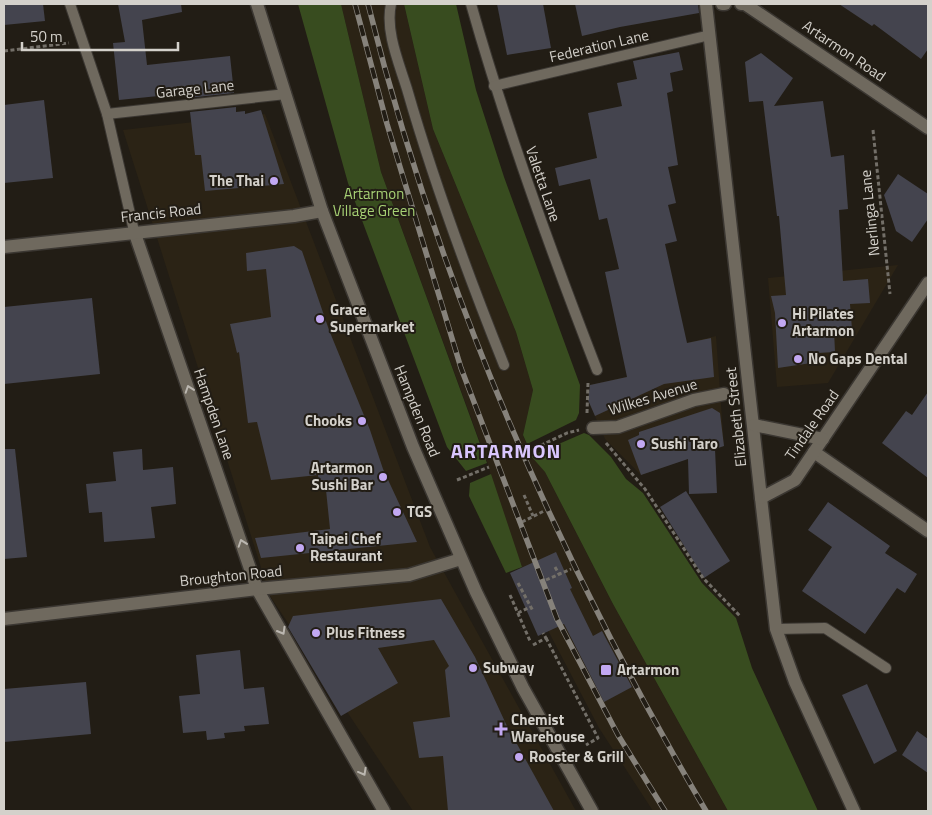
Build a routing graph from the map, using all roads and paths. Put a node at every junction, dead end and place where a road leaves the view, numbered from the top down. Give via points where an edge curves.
1 (70, 4) edge
2 (257, 4) edge
3 (391, 4) edge
4 (471, 4) edge
5 (706, 4) edge
6 (741, 4) edge
7 (710, 35) junction
8 (82, 42) junction
9 (4, 51) edge
10 (494, 86) junction
11 (286, 94) junction
12 (107, 114) junction
13 (928, 128) edge
14 (873, 130) dead end
15 (322, 210) junction
16 (134, 231) junction
17 (4, 246) edge
18 (928, 283) edge
19 (890, 294) dead end
20 (504, 365) dead end
21 (597, 370) dead end
22 (724, 394) dead end
23 (754, 425) junction
24 (592, 428) joint
25 (823, 439) junction
26 (529, 451) dead end
27 (814, 452) junction
28 (489, 467) dead end
29 (458, 480) dead end
30 (645, 489) dead end
31 (524, 495) dead end
32 (761, 498) junction
33 (544, 511) dead end
34 (533, 516) junction
35 (522, 522) dead end
36 (928, 531) edge
37 (461, 559) junction
38 (555, 567) dead end
39 (571, 569) dead end
40 (558, 574) junction
41 (546, 580) dead end
42 (518, 584) dead end
43 (258, 589) junction
44 (510, 595) dead end
45 (530, 607) junction
46 (533, 611) dead end
47 (518, 613) junction
48 (740, 616) dead end
49 (4, 619) edge
50 (776, 629) junction
51 (543, 633) dead end
52 (546, 638) junction
53 (530, 641) dead end
54 (533, 645) dead end
55 (886, 668) dead end
56 (586, 745) dead end
57 (384, 811) edge
58 (592, 811) edge
59 (854, 811) edge

1 - 8 lane, Hampden Lane
2 - 11 street, Hampden Road
3 - 20 lane via 392,36 423,146
4 - 10 lane, Valetta Lane
5 - 7 street, Elizabeth Street
6 - 13 street, Artarmon Road
7 - 10 lane, Federation Lane
7 - 23 street, Elizabeth Street
8 - 9 path
8 - 12 lane, Hampden Lane
10 - 21 lane, Valetta Lane via 548,245
11 - 12 lane, Garage Lane
11 - 15 street, Hampden Road
12 - 16 lane, Hampden Lane
14 - 19 path, Nerlinga Lane
15 - 16 street, Francis Road via 294,216
15 - 37 street, Hampden Road via 413,447
16 - 17 street, Francis Road
43 -> 16 street, Hampden Lane
18 - 25 street, Tindale Road
22 - 24 street, Wilkes Avenue via 694,400 618,427
23 - 25 street
23 - 32 street, Elizabeth Street
24 - 26 path via 567,432
25 - 27 street, Tindale Road
27 - 32 street, Tindale Road via 794,480
27 - 36 street
28 - 29 path
30 - 48 path via 703,578
31 - 34 path
32 - 50 street, Elizabeth Street
33 - 34 path
34 - 35 path
37 - 43 street, Broughton Road via 409,574
37 - 58 street, Hampden Road via 523,688
38 - 40 path
39 - 40 path
40 - 41 path
42 - 45 path
43 - 49 street, Broughton Road
43 -> 57 street, Hampden Lane
44 - 47 path
45 - 46 path
45 - 47 path
47 - 53 path
50 - 55 lane via 825,628
50 - 59 street, Elizabeth Street via 795,682
51 - 52 path
52 - 54 path
52 - 56 path via 598,738

